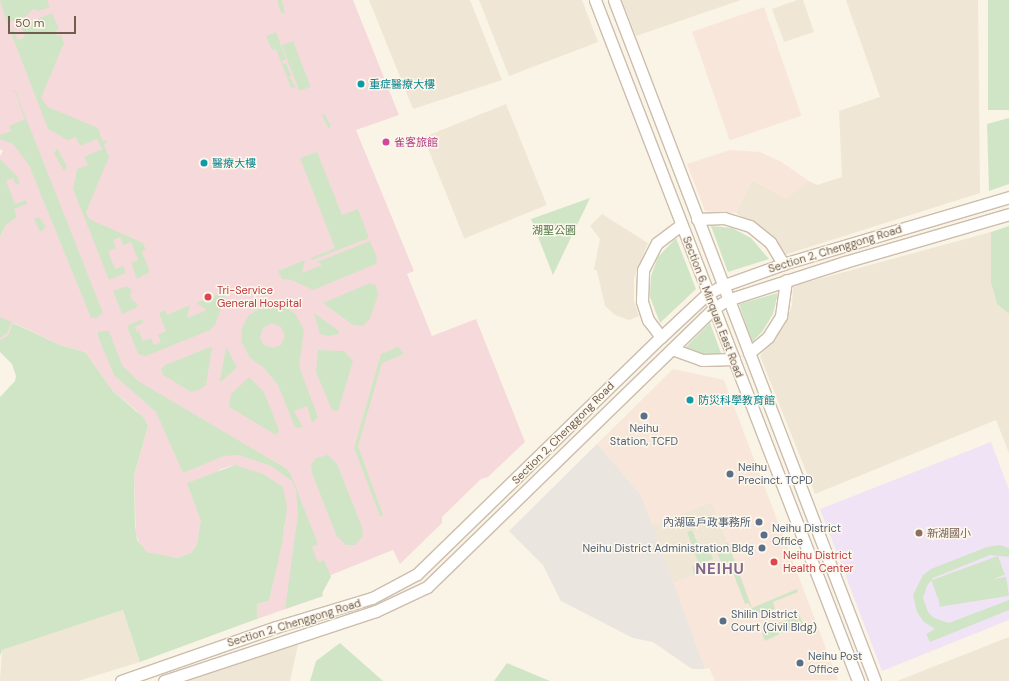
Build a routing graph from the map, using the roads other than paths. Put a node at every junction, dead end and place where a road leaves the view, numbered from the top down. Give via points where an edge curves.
1 (595, 0) edge
2 (614, 0) edge
3 (1009, 197) edge
4 (1009, 214) edge
5 (697, 220) junction
6 (681, 224) junction
7 (783, 264) junction
8 (786, 280) junction
9 (722, 286) junction
10 (708, 294) junction
11 (727, 300) junction
12 (713, 309) junction
13 (661, 337) junction
14 (672, 349) junction
15 (749, 353) junction
16 (734, 359) junction
17 (121, 681) edge
18 (164, 681) edge
19 (858, 681) edge
20 (875, 681) edge

1 - 6 main road, Section 6, Minquan East Road
2 - 5 main road, Section 6, Minquan East Road
3 - 7 main road, Section 2, Chenggong Road
4 - 8 main road, Section 2, Chenggong Road
5 - 7 main road via 724,218 750,226 770,242
5 - 9 main road, Section 6, Minquan East Road
6 - 10 main road, Section 6, Minquan East Road
6 - 13 main road via 657,243 642,270 640,291 643,306 648,320
7 - 9 main road, Section 2, Chenggong Road
8 - 11 main road, Section 2, Chenggong Road
8 - 15 main road via 781,316 768,337
9 - 10 main road, Section 2, Chenggong Road
9 - 11 main road, Section 6, Minquan East Road
10 - 12 main road, Section 6, Minquan East Road
10 - 13 main road, Section 2, Chenggong Road
11 - 12 main road, Section 2, Chenggong Road
11 - 15 main road, Section 6, Minquan East Road
12 - 14 main road, Section 2, Chenggong Road
12 - 16 main road, Section 6, Minquan East Road
13 - 17 main road, Section 2, Chenggong Road via 417,574 372,598 262,631
14 - 16 main road via 702,360
14 - 18 main road, Section 2, Chenggong Road via 427,587 362,616
15 - 20 main road, Section 6, Minquan East Road
16 - 19 main road, Section 6, Minquan East Road

